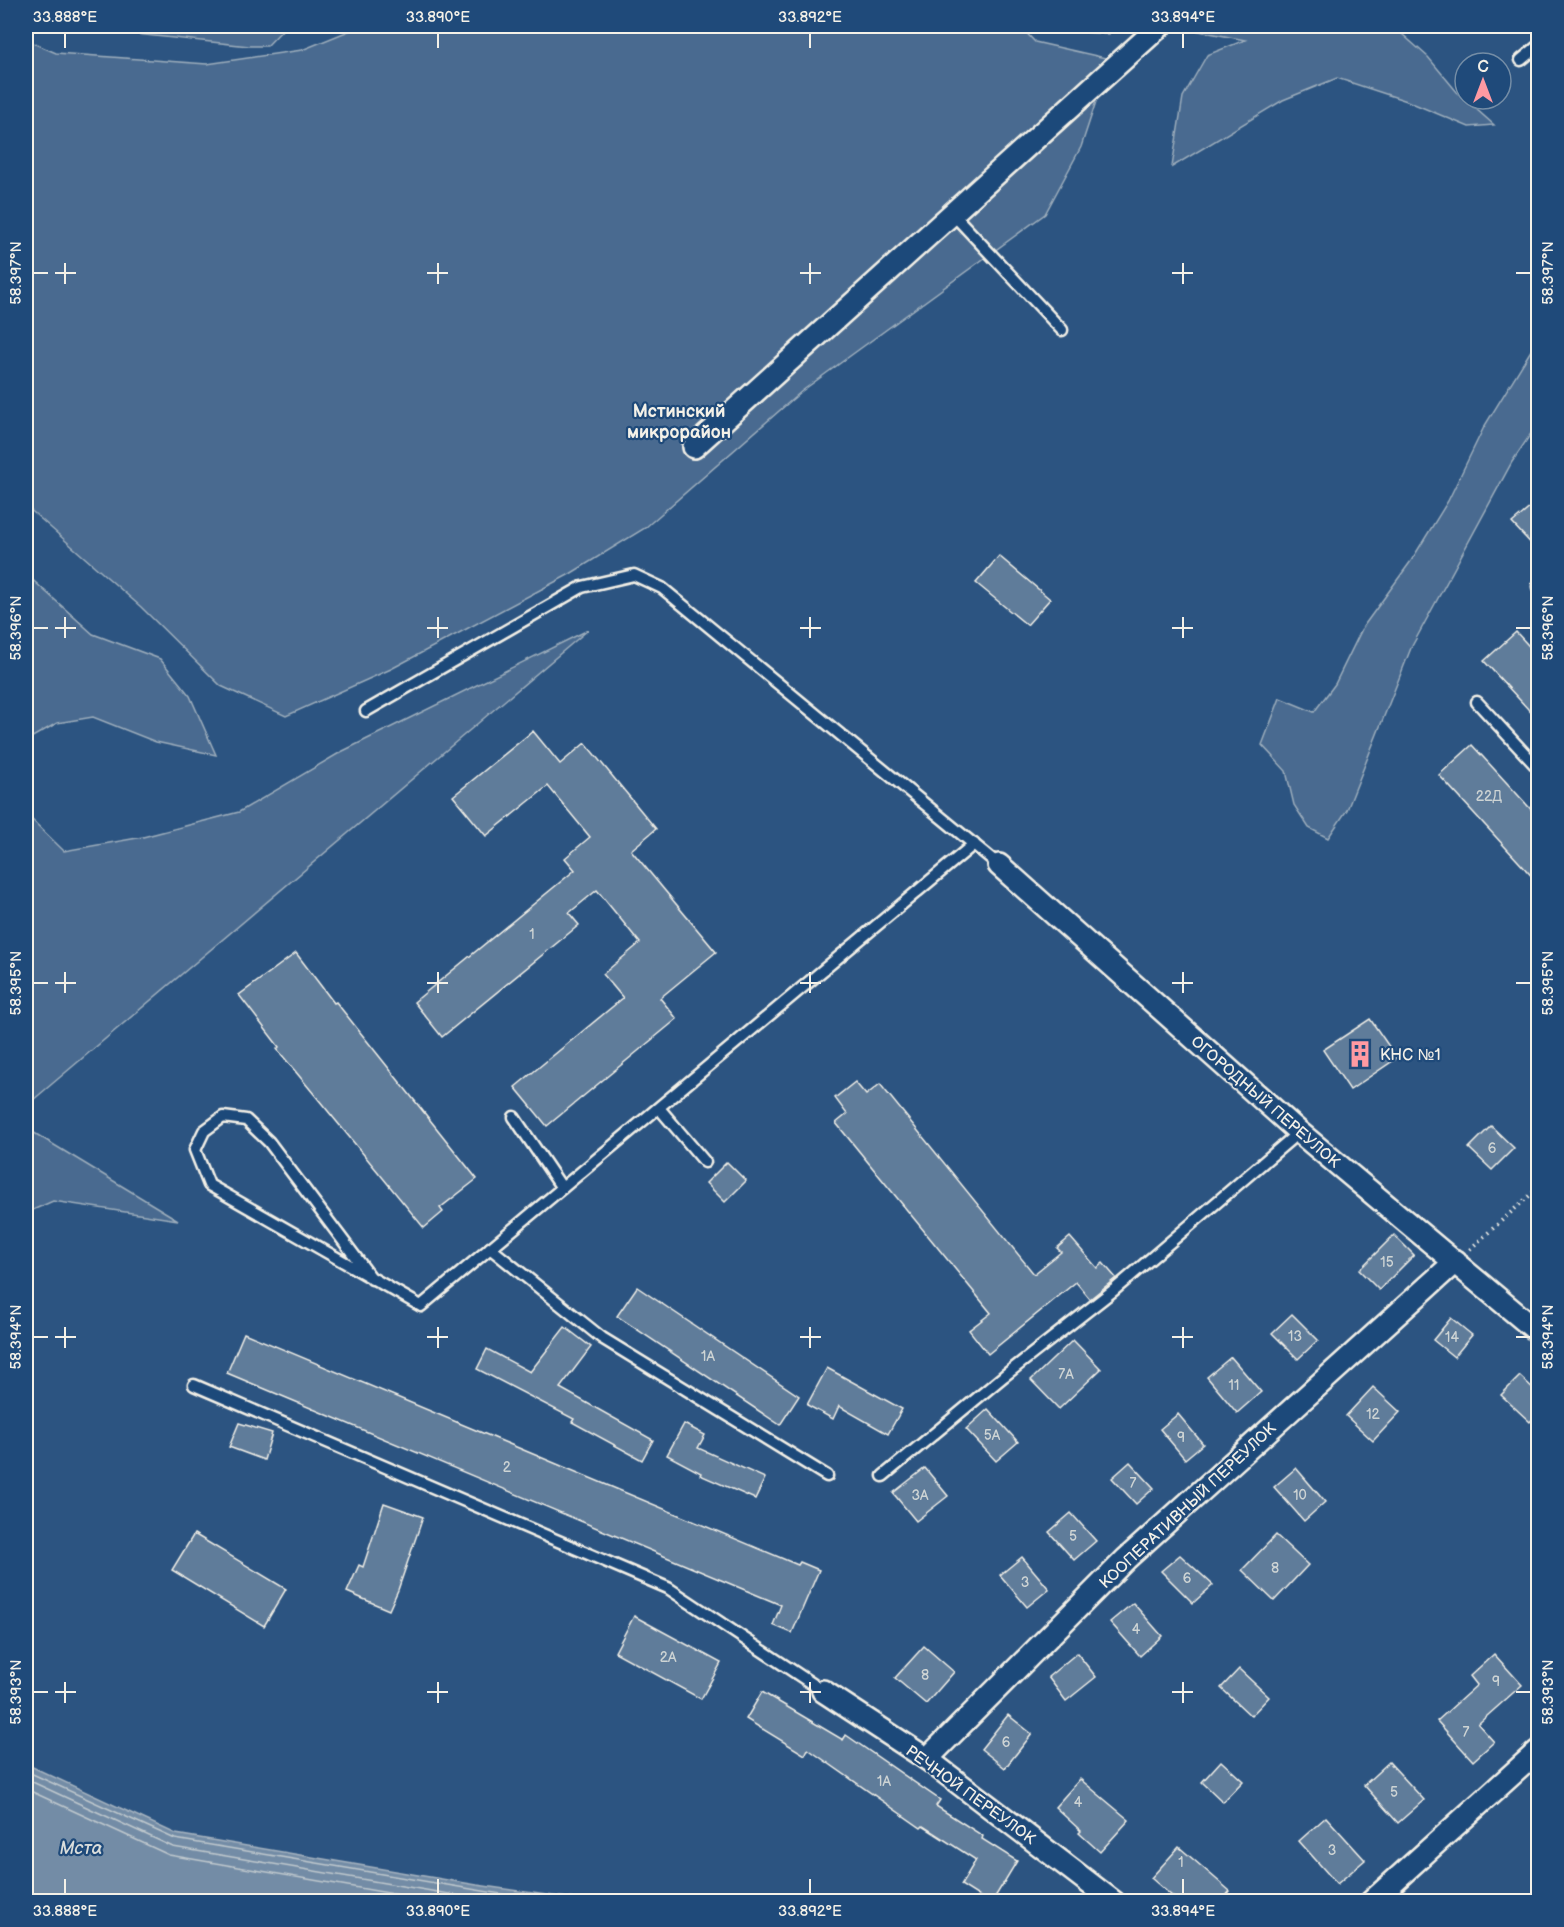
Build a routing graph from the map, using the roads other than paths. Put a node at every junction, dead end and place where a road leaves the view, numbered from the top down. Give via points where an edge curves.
1 (1160, 26) edge
2 (1539, 46) edge
3 (1521, 60) dead end
4 (952, 213) junction
5 (1062, 330) dead end
6 (694, 447) dead end
7 (1477, 702) dead end
8 (366, 711) dead end
9 (1539, 768) edge
10 (974, 844) junction
11 (999, 865) joint
12 (659, 1108) junction
13 (514, 1117) dead end
14 (1299, 1132) junction
15 (705, 1162) dead end
16 (562, 1188) junction
17 (490, 1248) junction
18 (1456, 1261) junction
19 (372, 1278) junction
20 (1539, 1332) edge
21 (194, 1385) dead end
22 (827, 1476) dead end
23 (883, 1476) dead end
24 (823, 1691) joint
25 (1539, 1751) edge
26 (927, 1760) junction
27 (1114, 1902) edge
28 (1371, 1902) edge

1 - 4 street
2 - 3 lane
4 - 5 lane
4 - 6 street
7 - 9 lane
8 - 10 lane via 582,587 634,575 662,588
10 - 11 lane
10 - 12 lane
11 - 14 street, ОГОРОДНЫЙ ПЕРЕУЛОК
12 - 15 lane
12 - 16 lane
13 - 16 lane
14 - 18 street, ОГОРОДНЫЙ ПЕРЕУЛОК
14 - 23 lane via 1114,1290
16 - 17 lane
17 - 19 lane via 420,1306
17 - 22 lane via 602,1338
18 - 20 street, ОГОРОДНЫЙ ПЕРЕУЛОК
18 - 26 street, КООПЕРАТИВНЫЙ ПЕРЕУЛОК via 1126,1559
19 - 19 lane via 209,1185 195,1150 204,1131 223,1117 246,1120 268,1142
21 - 24 lane via 668,1588
24 - 26 street, РЕЧНОЙ ПЕРЕУЛОК
25 - 28 street
26 - 27 street, РЕЧНОЙ ПЕРЕУЛОК

